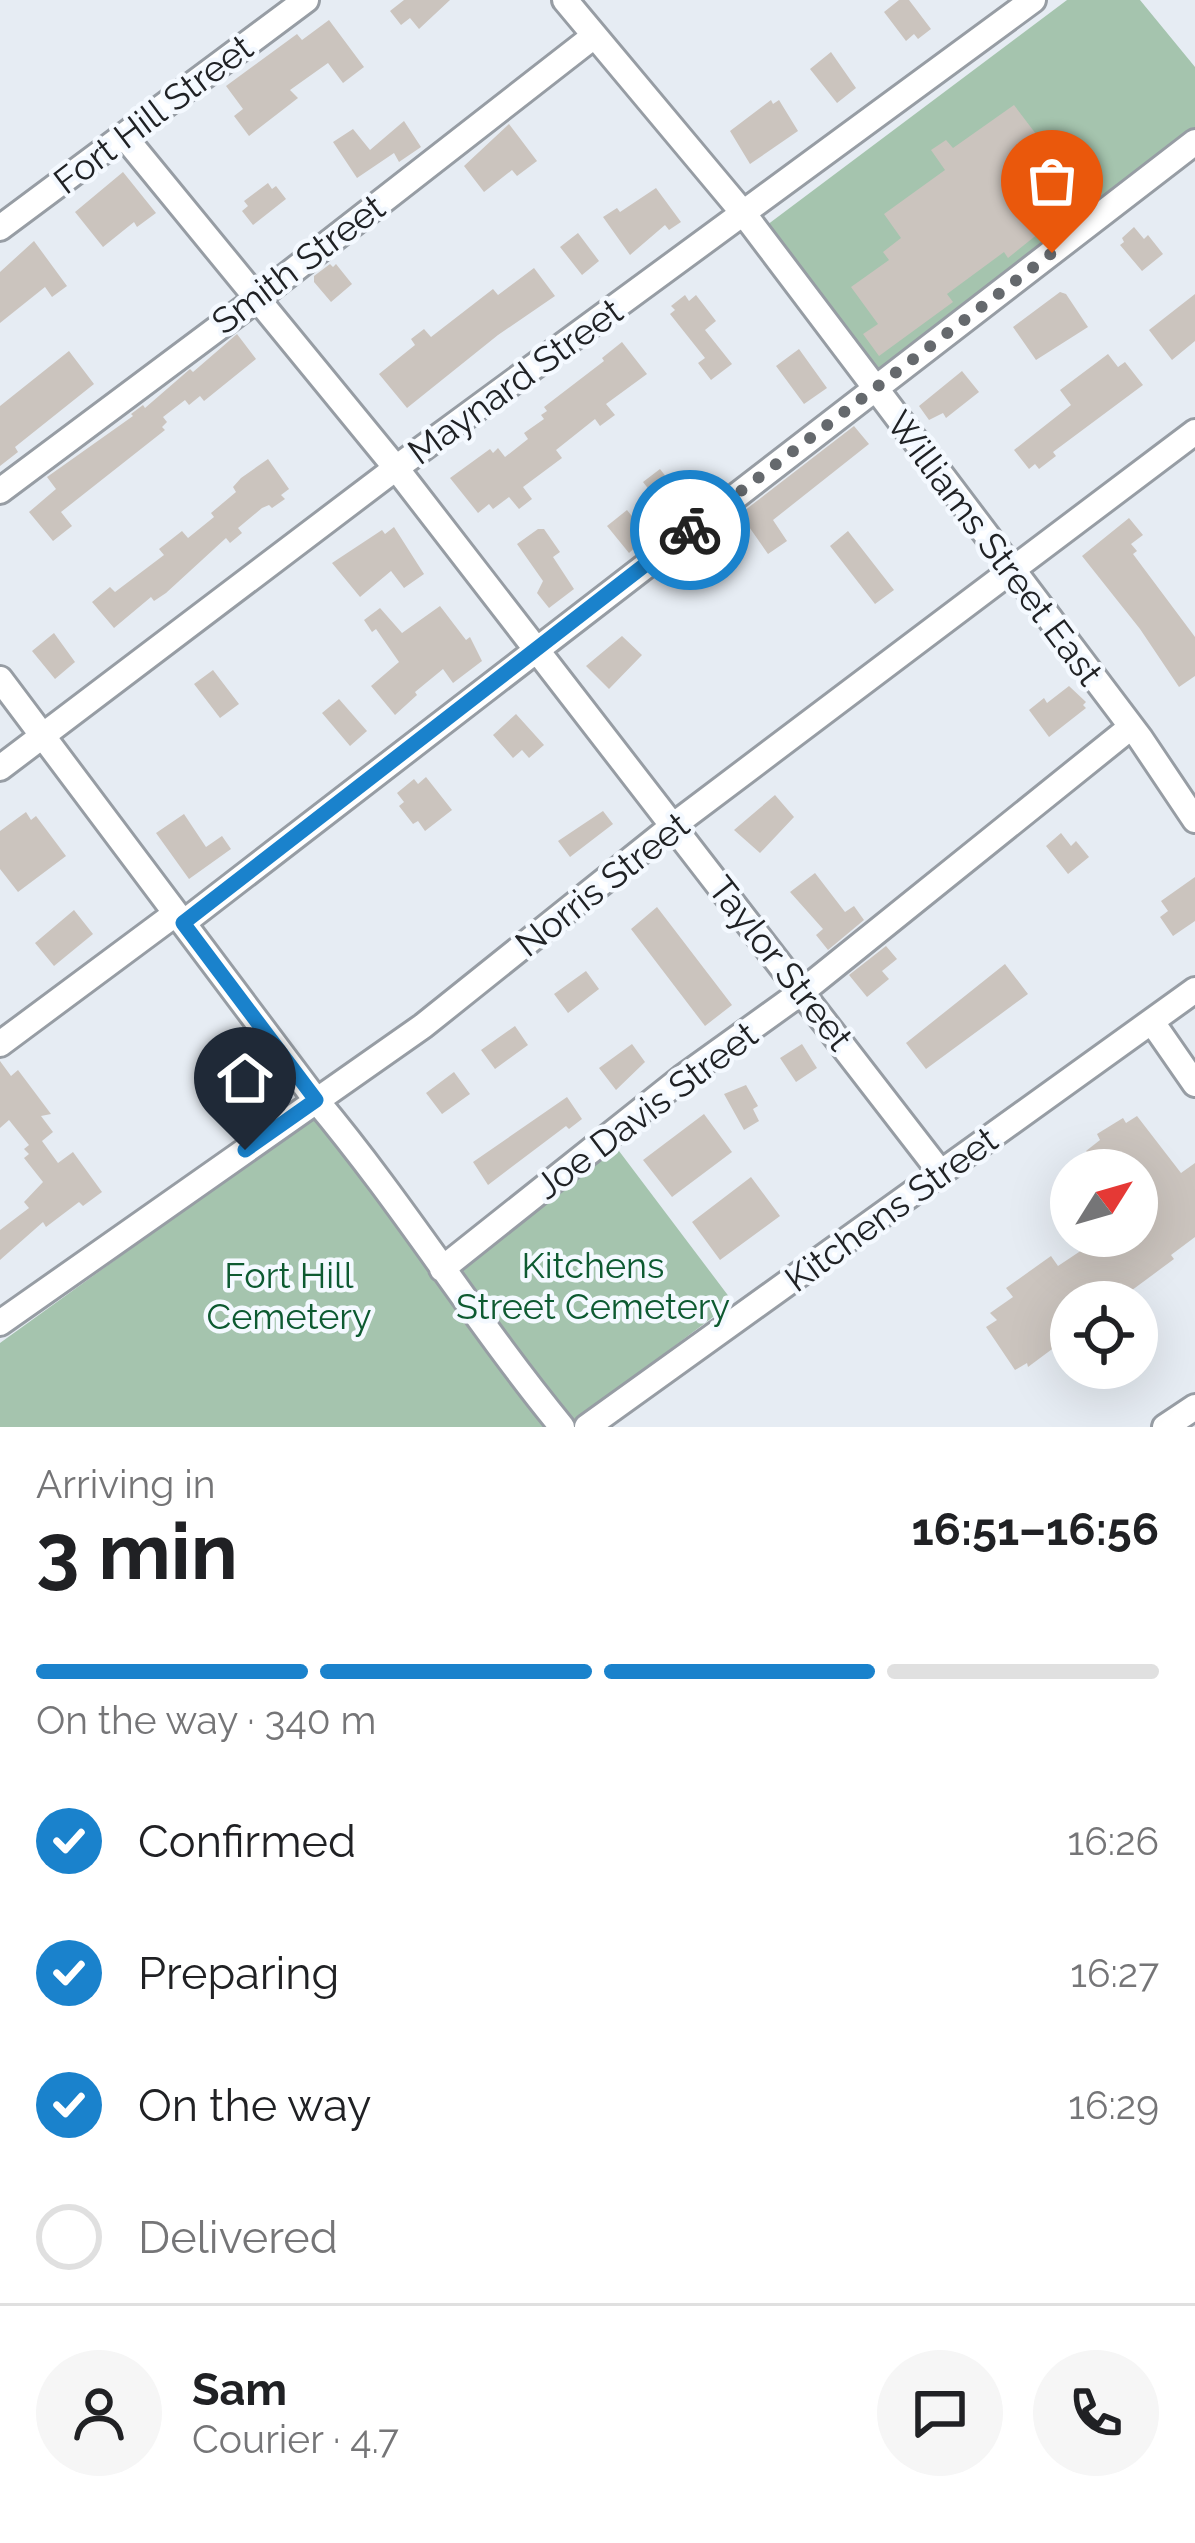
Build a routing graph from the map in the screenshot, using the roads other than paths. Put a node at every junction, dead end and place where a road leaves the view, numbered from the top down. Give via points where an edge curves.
1 (306, 0) edge
2 (565, 0) edge
3 (1034, 0) edge
4 (594, 36) junction
5 (124, 136) junction
6 (1195, 142) edge
7 (744, 214) junction
8 (0, 228) edge
9 (258, 298) junction
10 (874, 391) junction
11 (1195, 432) edge
12 (396, 468) junction
13 (0, 491) edge
14 (1013, 569) junction
15 (536, 647) junction
16 (0, 679) edge
17 (1131, 727) junction
18 (42, 736) junction
19 (0, 768) edge
20 (1195, 820) edge
21 (674, 825) junction
22 (179, 918) junction
23 (1195, 990) edge
24 (803, 991) junction
25 (1151, 1022) junction
26 (0, 1044) edge
27 (1195, 1084) edge
28 (316, 1100) junction
29 (941, 1172) junction
30 (442, 1269) junction
31 (0, 1323) edge
32 (1195, 1407) edge
33 (562, 1427) edge
34 (587, 1427) edge
35 (1165, 1427) edge

1 - 5 street, Fort Hill Street
2 - 4 street, Williams Street East
3 - 7 street, Maynard Street
4 - 7 street, Williams Street East
4 - 9 street, Smith Street
5 - 8 street, Fort Hill Street
5 - 9 street, Taylor Street
6 - 10 street
7 - 10 street, Williams Street East
7 - 12 street, Maynard Street
9 - 12 street, Taylor Street
9 - 13 street, Smith Street
10 - 14 street, Williams Street East
10 - 15 street
11 - 14 street, Norris Street
12 - 15 street, Taylor Street
12 - 18 street, Maynard Street
14 - 17 street, Williams Street East
14 - 21 street, Norris Street
15 - 21 street, Taylor Street
15 - 22 street
16 - 18 street
17 - 20 street, Williams Street East
17 - 24 street, Joe Davis Street
18 - 19 street, Maynard Street
18 - 22 street
21 - 24 street, Taylor Street
21 - 28 street, Norris Street via 423,1026
22 - 26 street
22 - 28 street
23 - 25 street, Kitchens Street
24 - 29 street, Taylor Street
24 - 30 street, Joe Davis Street
25 - 27 street
25 - 29 street, Kitchens Street
28 - 30 street
28 - 31 street, Norris Street
29 - 34 street, Kitchens Street
30 - 33 street
32 - 35 street

